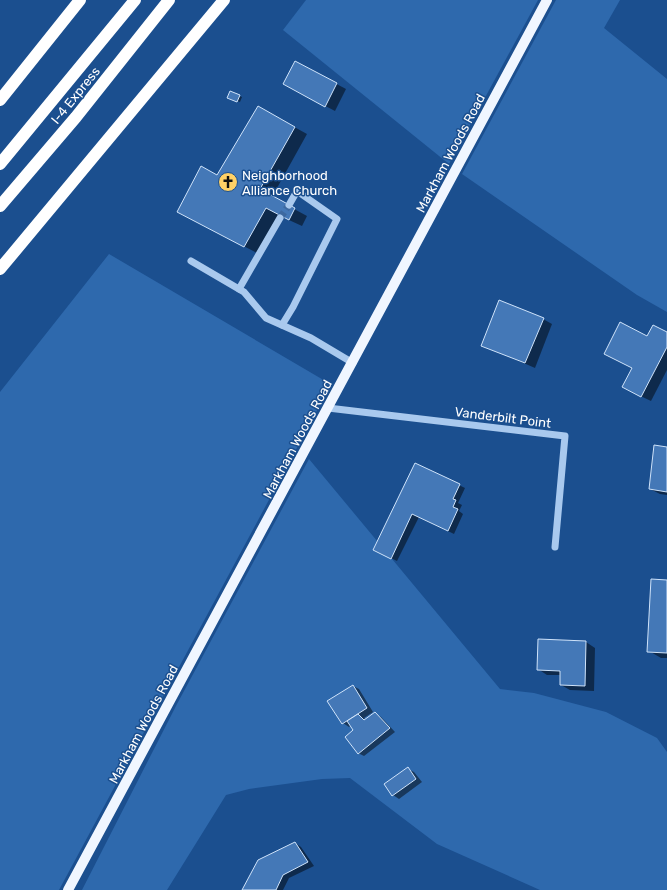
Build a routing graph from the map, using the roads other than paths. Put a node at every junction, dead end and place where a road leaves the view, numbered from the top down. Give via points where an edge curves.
1 (80, 0) edge
2 (135, 0) edge
3 (169, 0) edge
4 (224, 0) edge
5 (547, 0) edge
6 (0, 100) edge
7 (0, 164) edge
8 (289, 205) tunnel mouth
9 (0, 206) edge
10 (280, 218) tunnel mouth
11 (191, 261) dead end
12 (0, 269) edge
13 (239, 289) junction
14 (282, 325) junction
15 (353, 363) junction
16 (328, 408) junction
17 (555, 547) dead end
18 (68, 890) edge

1 - 6 highway
2 - 7 highway, I-4 Express
3 - 9 highway, I-4 Express via 76,117
4 - 12 highway
5 - 15 main road, Markham Woods Road
8 - 14 street via 297,191 337,219
10 - 13 street
11 - 13 street
13 - 14 street via 266,318
14 - 15 street via 311,338
15 - 16 main road, Markham Woods Road
16 - 17 street, Vanderbilt Point via 565,436
16 - 18 main road, Markham Woods Road

